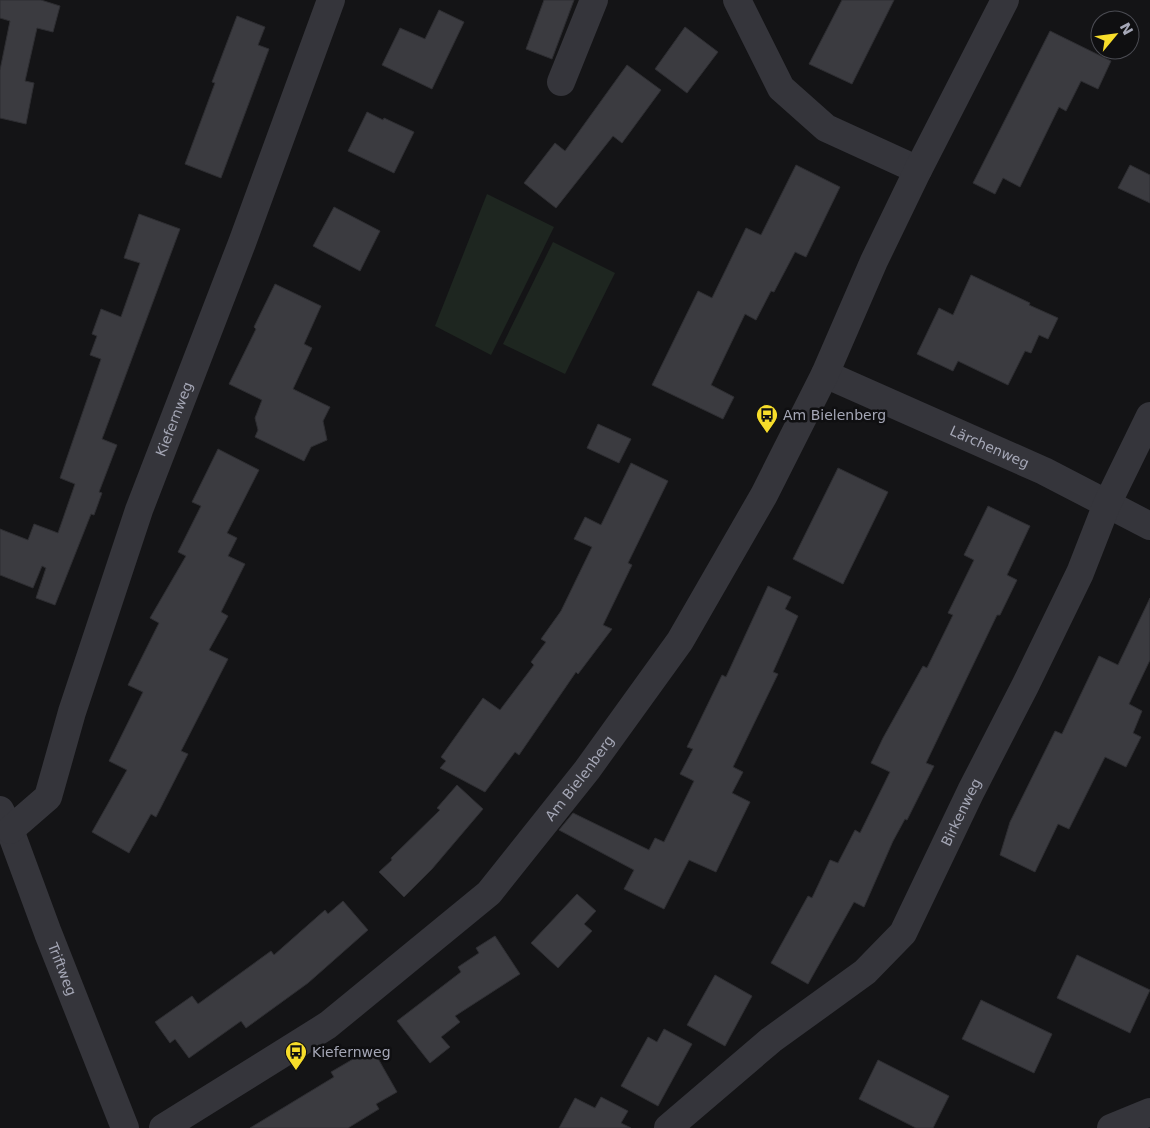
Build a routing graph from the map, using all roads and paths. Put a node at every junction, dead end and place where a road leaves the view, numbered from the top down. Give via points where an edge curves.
1 (331, 0) edge
2 (594, 0) edge
3 (737, 0) edge
4 (1005, 0) edge
5 (561, 82) dead end
6 (918, 170) junction
7 (825, 374) junction
8 (1150, 416) edge
9 (1107, 504) junction
10 (1150, 526) edge
11 (5, 820) edge
12 (1150, 1112) edge
13 (125, 1128) edge
14 (163, 1128) edge
15 (668, 1128) edge
16 (1111, 1128) edge

1 - 11 street, Kiefernweg via 139,510 72,712 48,797
2 - 5 street
3 - 6 street via 781,88 826,128
4 - 6 street, Am Bielenberg
6 - 7 street, Am Bielenberg
7 - 9 street, Lärchenweg via 1044,471
7 - 14 street, Am Bielenberg via 764,495 680,641 587,770 488,893 328,1025
8 - 9 street, Birkenweg
9 - 10 street, Lärchenweg
9 - 15 street, Birkenweg via 1080,573 902,933 865,972 771,1040
11 - 13 street, Triftweg
12 - 16 street

